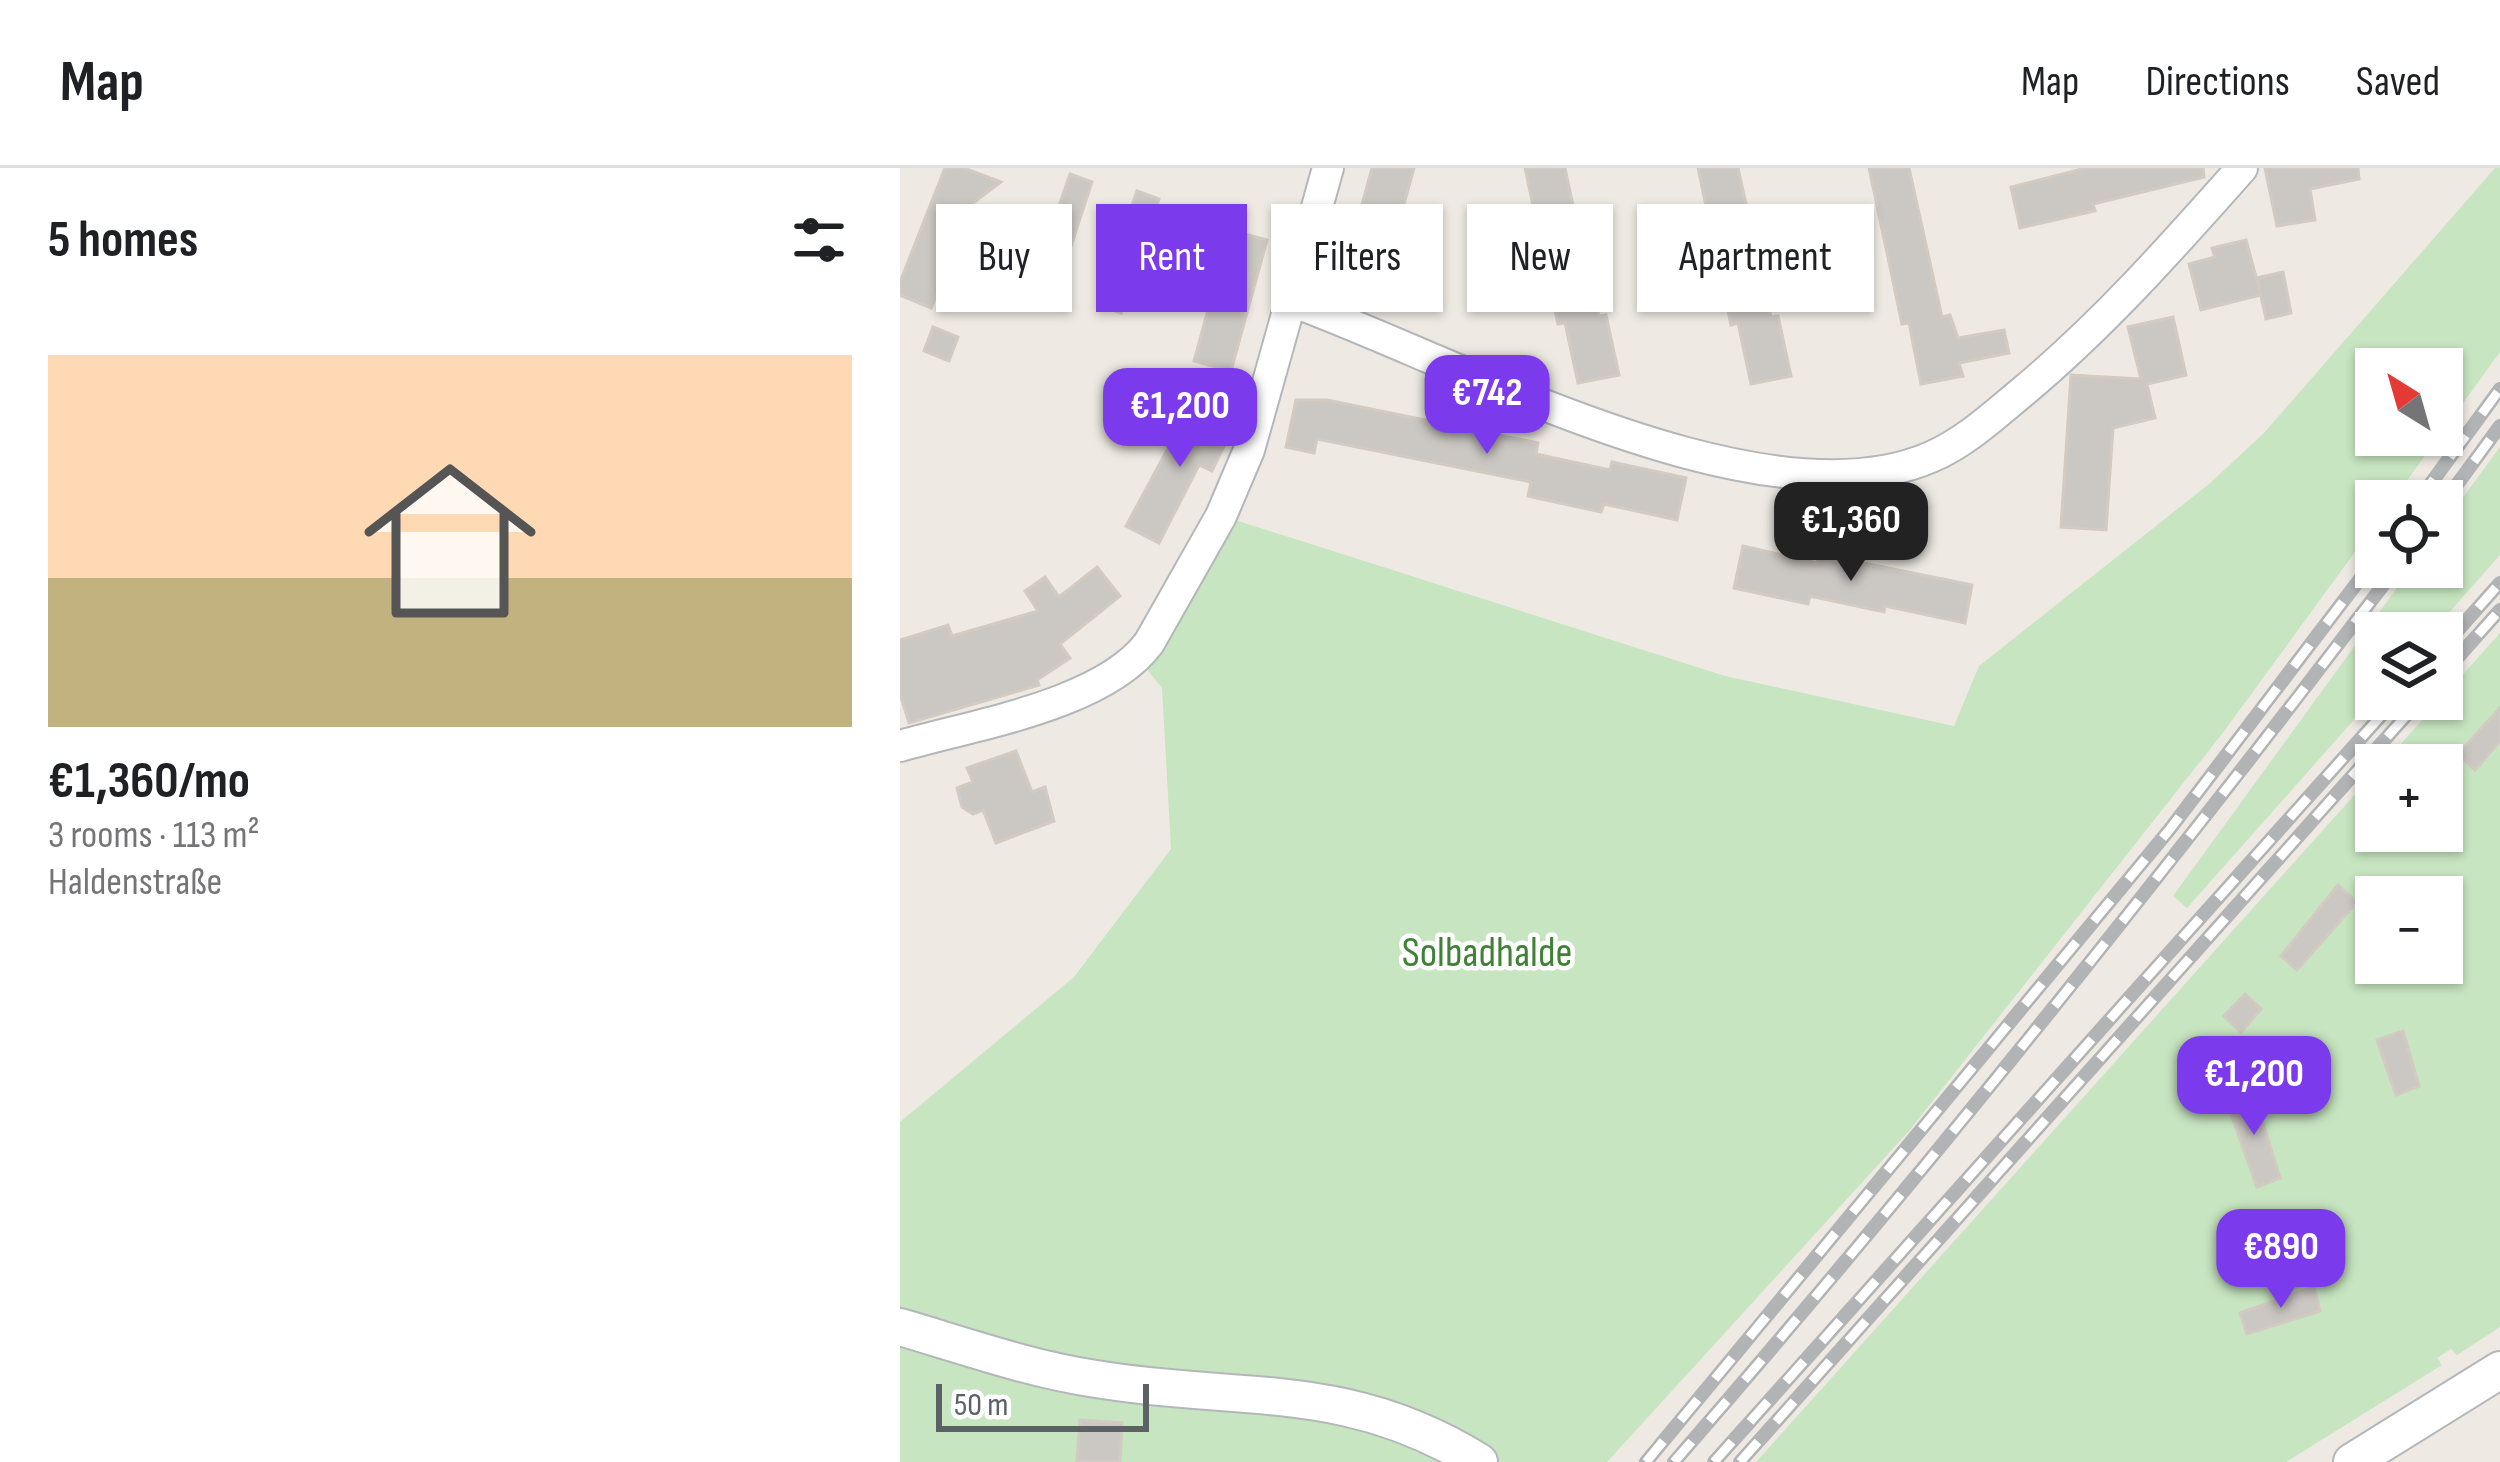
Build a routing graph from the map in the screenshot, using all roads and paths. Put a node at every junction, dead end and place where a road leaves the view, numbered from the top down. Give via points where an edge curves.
1 (1328, 168) edge
2 (2242, 168) edge
3 (1318, 204) edge
4 (1289, 312) edge
5 (1319, 312) edge
6 (900, 746) edge
7 (900, 1328) edge
8 (2500, 1370) edge
9 (1479, 1462) edge
10 (2352, 1462) edge

1 - 3 street
2 - 5 street via 2113,312 2012,400 1935,455 1872,472 1801,473 1635,439
4 - 6 street via 1221,516 1137,659 1070,695
7 - 9 street via 1096,1379 1330,1402 1425,1431
8 - 10 street

